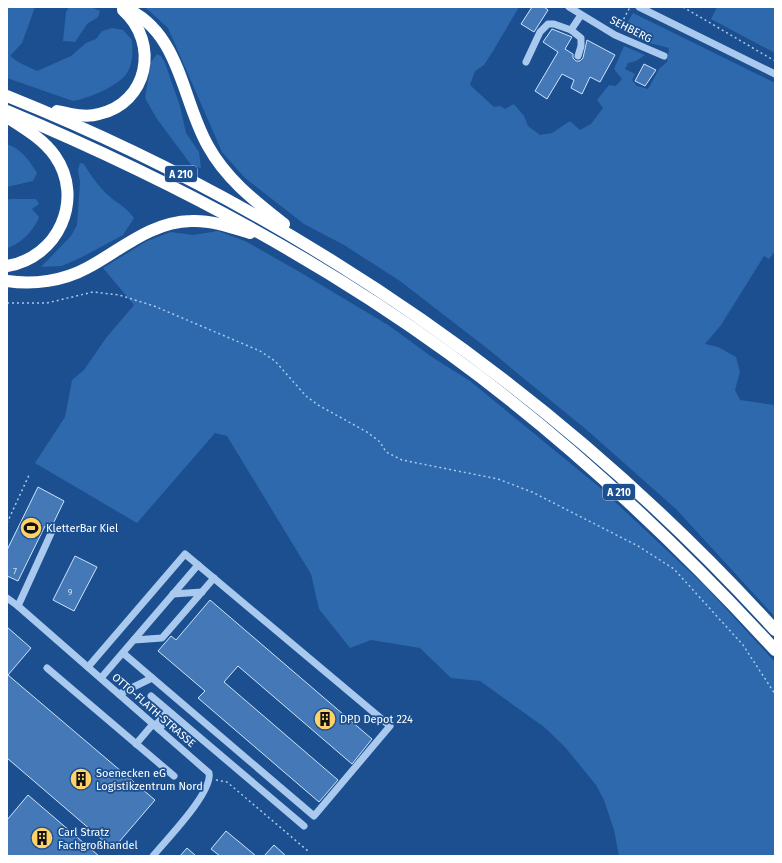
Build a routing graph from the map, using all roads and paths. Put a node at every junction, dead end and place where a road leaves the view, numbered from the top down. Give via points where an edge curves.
1 (120, 7) edge
2 (123, 7) edge
3 (569, 7) edge
4 (630, 7) edge
5 (639, 7) edge
6 (682, 7) edge
7 (581, 14) junction
8 (571, 30) junction
9 (616, 35) junction
10 (578, 56) dead end
11 (664, 56) dead end
12 (775, 61) edge
13 (526, 62) dead end
14 (775, 74) edge
15 (7, 96) edge
16 (34, 107) junction
17 (7, 111) edge
18 (7, 117) edge
19 (287, 248) junction
20 (321, 253) junction
21 (7, 266) edge
22 (7, 281) edge
23 (7, 303) edge
24 (30, 473) dead end
25 (7, 522) edge
26 (53, 529) dead end
27 (198, 565) junction
28 (214, 578) junction
29 (202, 592) junction
30 (173, 594) junction
31 (7, 598) edge
32 (18, 606) junction
33 (775, 630) edge
34 (134, 640) junction
35 (775, 650) edge
36 (123, 653) junction
37 (88, 667) junction
38 (47, 668) dead end
39 (101, 678) junction
40 (152, 678) junction
41 (119, 694) junction
42 (775, 694) edge
43 (151, 696) dead end
44 (170, 712) junction
45 (156, 726) junction
46 (136, 744) junction
47 (174, 776) dead end
48 (210, 779) junction
49 (304, 826) dead end
50 (308, 851) dead end
51 (153, 856) edge

1 - 16 highway via 139,30 145,49 143,74 130,97 117,107 91,116
2 - 20 highway via 142,18 166,44 180,74 201,133 225,172 244,192
3 - 7 street, SEHBERG
4 - 9 path
5 - 14 street
6 - 12 path
7 - 8 street
7 - 9 street, SEHBERG
8 - 10 street via 581,38
8 - 13 street via 548,24 540,32
9 - 11 street, SEHBERG
15 - 16 highway, A 210
16 - 20 highway, A 210 via 173,171
17 - 19 highway, A 210 via 129,164
18 - 21 highway via 37,138 55,156 66,180 68,192 65,218 54,239 29,260
19 - 22 highway via 222,224 190,221 166,225 144,233 85,269 65,277 43,282
19 - 35 highway, A 210 via 360,293 447,352 592,468 711,581
20 - 33 highway, A 210 via 445,335 560,424 671,522
23 - 42 path via 47,303 93,292 119,295 154,306 260,351 275,361 306,396 367,432 380,442 386,452 402,460 498,479 532,492 638,546 674,569 743,645
24 - 25 path
26 - 32 street
27 - 28 street
27 - 30 street
27 - 37 street via 185,554
28 - 29 street
28 - 40 street via 390,726 314,816
29 - 30 street
29 - 34 street via 162,638
30 - 34 street
31 - 32 street, OTTO-FLATH-STRASSE
32 - 37 street, OTTO-FLATH-STRASSE
34 - 36 street
36 - 39 street
36 - 40 street
37 - 39 street, OTTO-FLATH-STRASSE
38 - 46 street
39 - 41 street, OTTO-FLATH-STRASSE
40 - 41 street
41 - 45 street, OTTO-FLATH-STRASSE
43 - 44 street
44 - 45 street
44 - 49 street
45 - 46 street
45 - 48 street, OTTO-FLATH-STRASSE via 201,764
46 - 47 street
48 - 50 path via 226,782
48 - 51 street via 200,799

